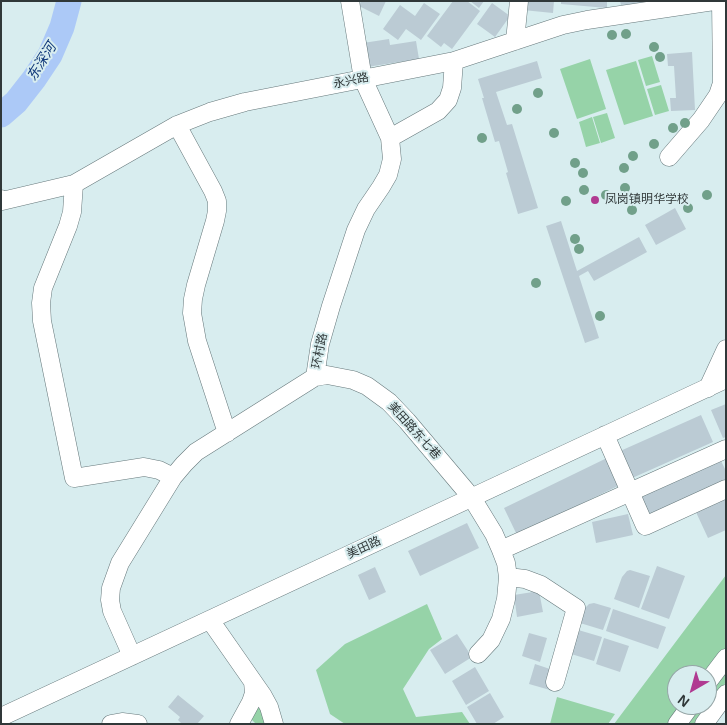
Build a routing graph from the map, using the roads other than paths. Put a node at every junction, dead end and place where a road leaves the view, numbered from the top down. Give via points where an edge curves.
1 (350, 1) edge
2 (519, 1) edge
3 (714, 1) edge
4 (721, 1) edge
5 (614, 8) edge
6 (515, 41) junction
7 (454, 61) junction
8 (363, 79) junction
9 (176, 126) junction
10 (390, 138) junction
11 (669, 157) dead end
12 (74, 184) junction
13 (1, 200) edge
14 (726, 349) edge
15 (315, 377) junction
16 (726, 379) edge
17 (708, 388) junction
18 (226, 433) junction
19 (606, 435) junction
20 (726, 449) edge
21 (173, 477) junction
22 (726, 490) edge
23 (630, 492) junction
24 (472, 498) junction
25 (501, 550) junction
26 (508, 577) junction
27 (210, 620) junction
28 (478, 654) dead end
29 (132, 656) junction
30 (726, 658) edge
31 (717, 670) edge
32 (253, 682) junction
33 (555, 682) dead end
34 (726, 694) edge
35 (1, 717) edge
36 (244, 722) edge
37 (111, 724) edge
38 (138, 724) edge
39 (274, 724) edge
40 (704, 724) edge

1 - 8 street, 环村路
2 - 6 street
3 - 5 street, 永兴路
4 - 11 street via 722,83 718,95
5 - 6 street, 永兴路 via 587,20
6 - 7 street, 永兴路
7 - 8 street, 永兴路
7 - 10 street via 448,100 438,111
8 - 9 street, 永兴路 via 245,102
8 - 10 street, 环村路
9 - 12 street, 永兴路
9 - 18 street via 217,201 216,221 196,285 192,313 197,341
10 - 15 street, 环村路 via 392,159 388,175 356,230 330,306
12 - 13 street, 永兴路
12 - 21 street via 68,226 43,288 42,321 74,478 144,467
14 - 17 street
15 - 18 street, 环村路
15 - 24 street, 美田路东七巷 via 327,375 353,380 389,402
16 - 17 street, 美田路
17 - 19 street, 美田路
18 - 21 street, 环村路 via 196,452
19 - 23 street
19 - 24 street, 美田路
20 - 23 street
21 - 29 street, 环村路 via 120,563 111,588 112,611
22 - 23 street via 645,526
23 - 25 street
24 - 25 street, 美田路东七巷
24 - 27 street, 美田路
25 - 26 street, 美田路东七巷
26 - 28 street, 美田路东七巷 via 501,619 491,640
26 - 33 street via 541,585 576,608
27 - 29 street, 美田路
27 - 32 street
29 - 35 street, 美田路
30 - 31 street
32 - 36 street via 253,698
32 - 39 street via 269,706
34 - 40 street
37 - 38 street

